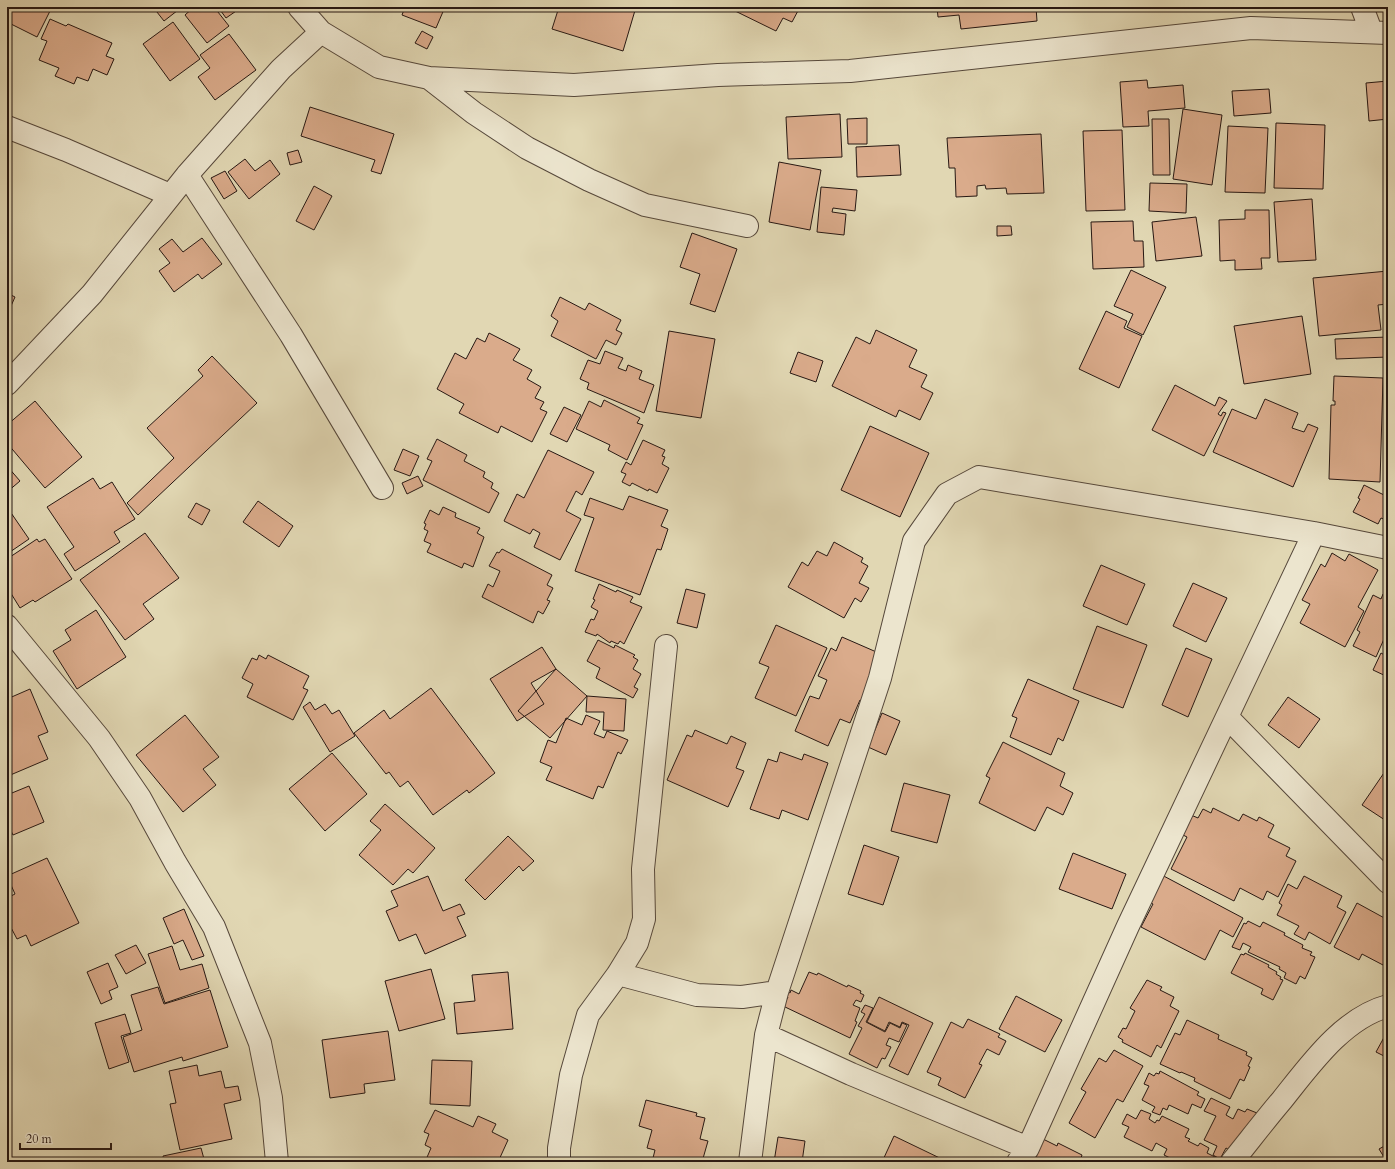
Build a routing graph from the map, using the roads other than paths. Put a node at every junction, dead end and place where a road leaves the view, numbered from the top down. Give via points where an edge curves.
1 (299, 7) edge
2 (1362, 7) edge
3 (321, 32) junction
4 (1379, 32) edge
5 (429, 78) junction
6 (7, 127) edge
7 (187, 175) junction
8 (170, 195) junction
9 (747, 226) dead end
10 (7, 384) edge
11 (382, 488) dead end
12 (1314, 533) junction
13 (1388, 548) edge
14 (7, 626) edge
15 (666, 646) dead end
16 (1227, 717) junction
17 (1388, 882) edge
18 (618, 974) junction
19 (778, 992) junction
20 (1388, 1006) edge
21 (766, 1035) junction
22 (1023, 1155) edge
23 (277, 1162) edge
24 (559, 1162) edge
25 (750, 1162) edge
26 (1232, 1162) edge

1 - 3 street
2 - 4 street
3 - 5 street via 379,67
3 - 7 street via 281,69
4 - 5 street via 1251,28 850,71 718,74 574,85
5 - 9 street via 474,113 526,148 589,180 645,205
6 - 8 street
7 - 8 street
7 - 11 street via 292,335
8 - 10 street via 92,294
12 - 13 street
12 - 16 street
12 - 19 street via 979,477 947,494 914,541 880,678
14 - 23 street via 107,750 140,798 214,928 260,1043 271,1098
15 - 18 street via 643,870 644,919 637,943
16 - 17 street
16 - 22 street
18 - 19 street via 697,995 742,997
18 - 24 street via 588,1015 571,1075
19 - 21 street
20 - 26 street via 1345,1028 1313,1060
21 - 22 street
21 - 25 street

